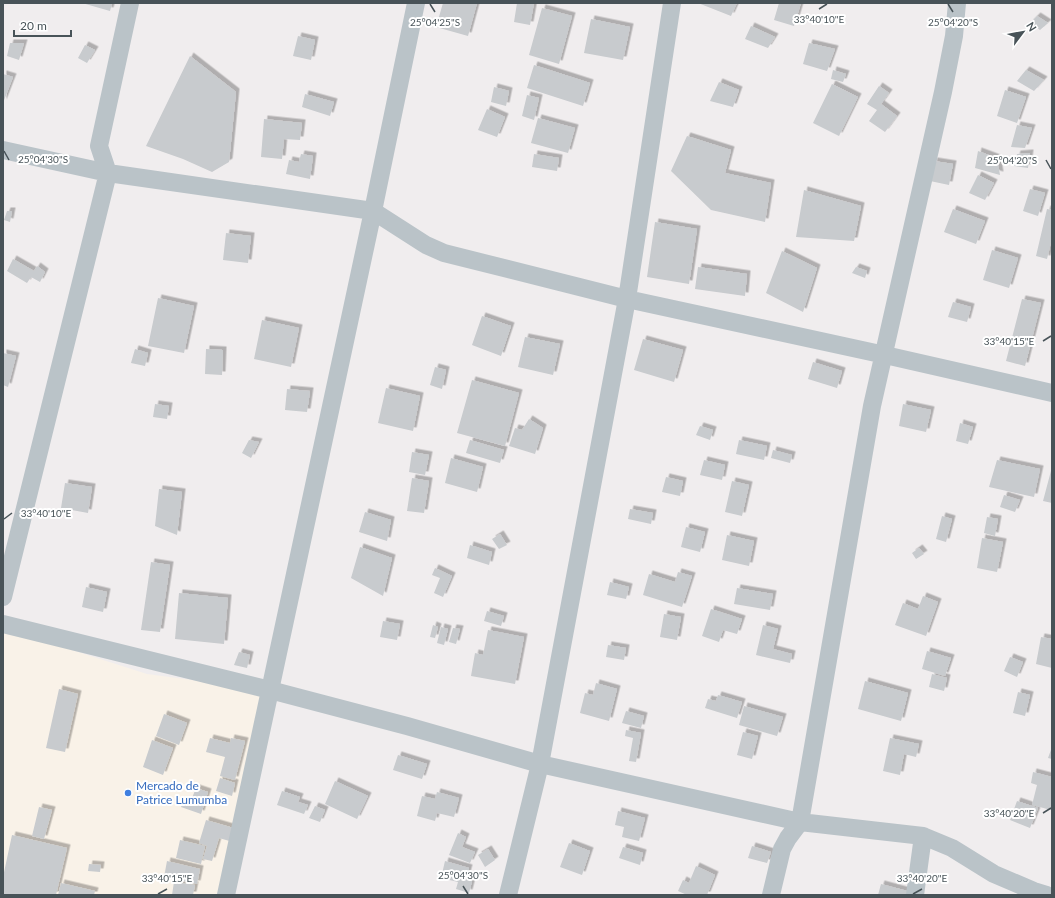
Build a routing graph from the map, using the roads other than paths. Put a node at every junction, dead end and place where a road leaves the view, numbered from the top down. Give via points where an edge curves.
1 (130, 3) edge
2 (416, 3) edge
3 (672, 3) edge
4 (957, 3) edge
5 (3, 150) edge
6 (108, 174) junction
7 (373, 211) junction
8 (627, 299) junction
9 (885, 355) junction
10 (1052, 393) edge
11 (3, 597) edge
12 (3, 624) edge
13 (270, 690) junction
14 (540, 764) junction
15 (800, 822) junction
16 (924, 836) junction
17 (226, 895) edge
18 (508, 895) edge
19 (771, 895) edge
20 (915, 895) edge
21 (1047, 895) edge

1 - 6 street via 99,146
2 - 7 street
3 - 8 street
4 - 9 street via 954,36 943,92
5 - 6 street
6 - 7 street
6 - 11 street
7 - 8 street via 426,245 444,252
7 - 13 street
8 - 9 street
8 - 14 street
9 - 10 street
9 - 15 street via 872,406
12 - 13 street
13 - 14 street
13 - 17 street
14 - 15 street
14 - 18 street
15 - 16 street
15 - 19 street via 782,849
16 - 20 street
16 - 21 street via 952,848 994,874

